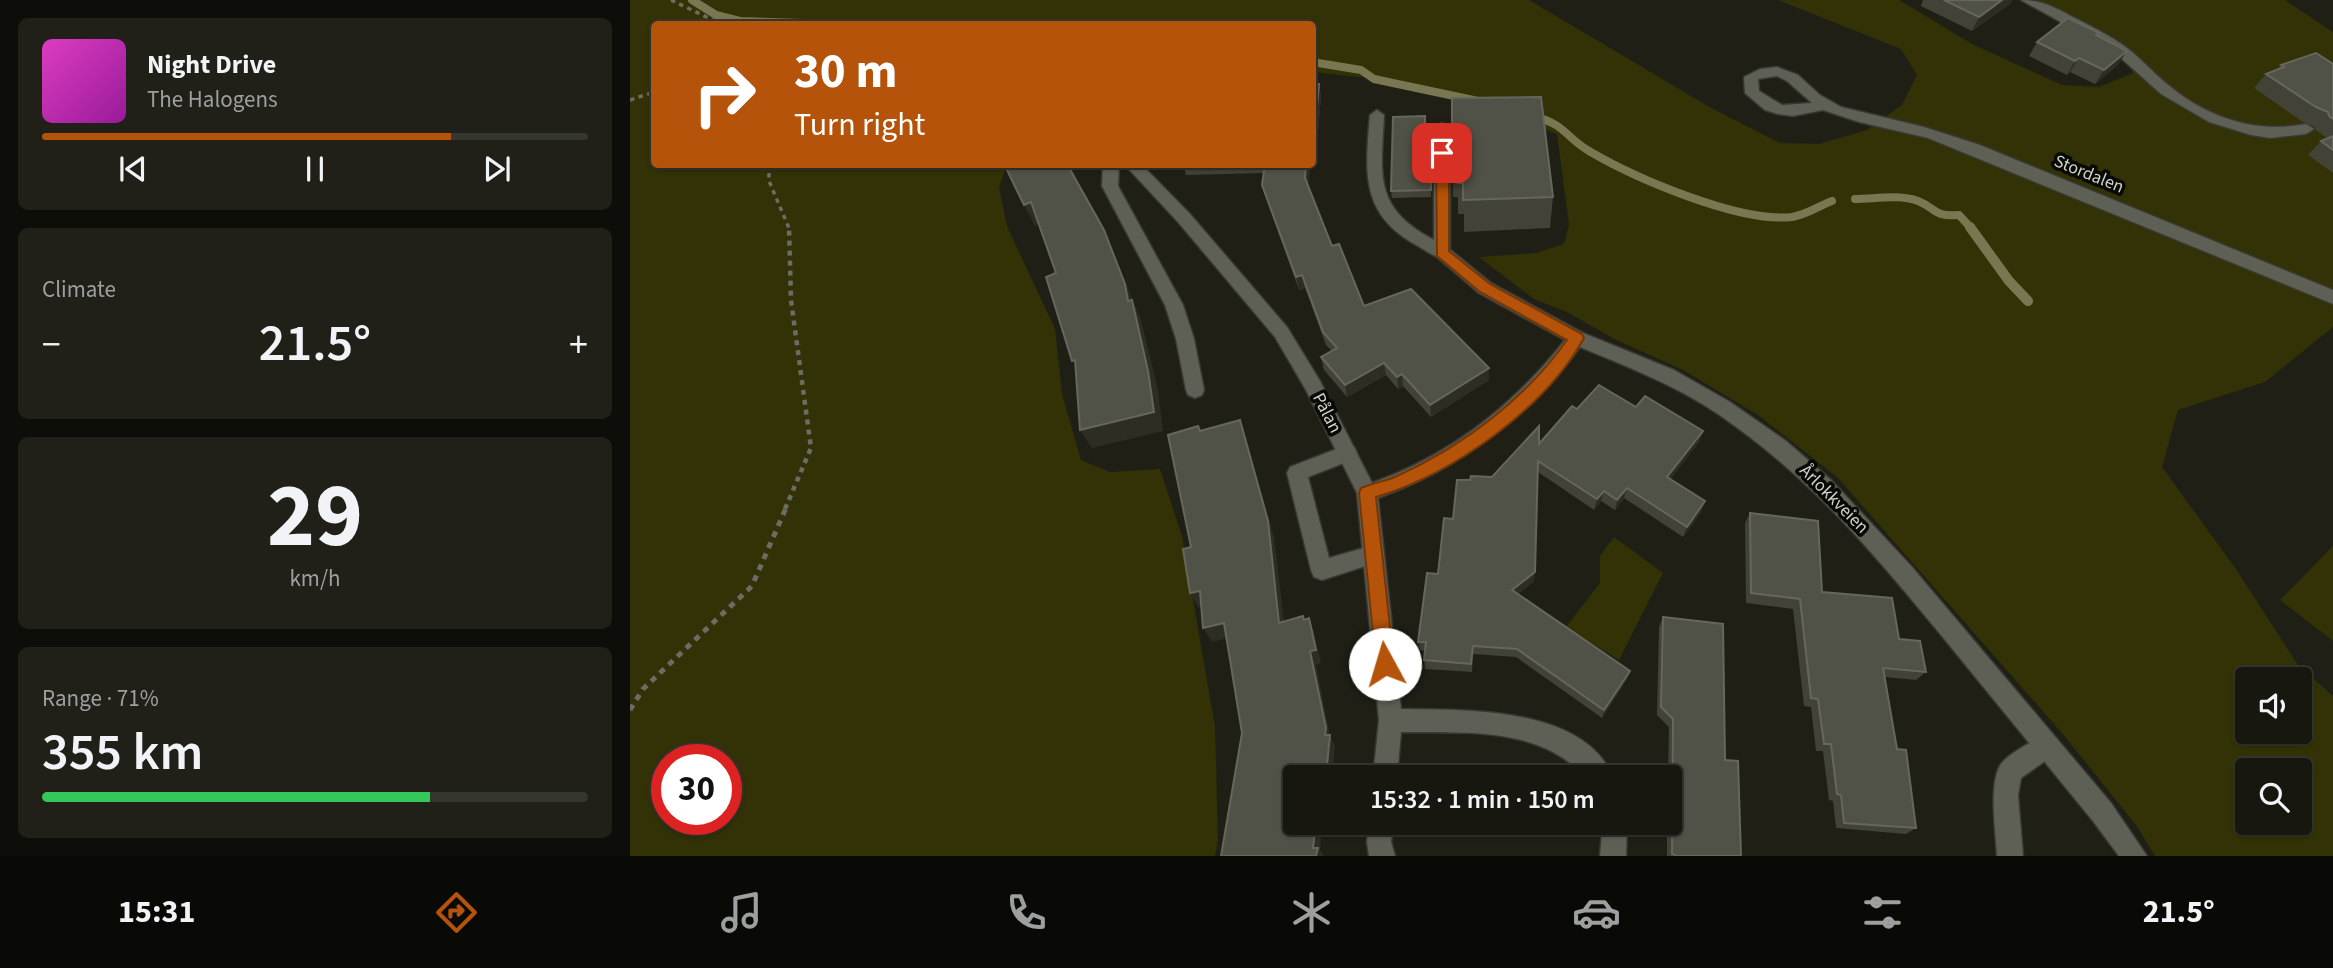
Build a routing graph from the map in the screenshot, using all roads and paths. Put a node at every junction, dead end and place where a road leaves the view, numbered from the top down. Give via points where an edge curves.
1 (671, 0) edge
2 (2028, 0) edge
3 (715, 21) edge
4 (651, 93) edge
5 (630, 100) edge
6 (1824, 104) dead end
7 (1377, 114) dead end
8 (1442, 128) dead end
9 (2306, 129) dead end
10 (769, 168) edge
11 (1111, 168) edge
12 (1135, 168) edge
13 (1442, 253) junction
14 (2333, 297) edge
15 (1577, 338) junction
16 (1195, 390) dead end
17 (1347, 453) junction
18 (1367, 493) junction
19 (1374, 554) junction
20 (630, 710) edge
21 (1391, 720) junction
22 (2047, 746) junction
23 (1386, 765) edge
24 (1590, 765) edge
25 (1380, 835) edge
26 (1614, 835) edge
27 (1382, 856) edge
28 (1613, 856) edge
29 (2010, 856) edge
30 (2134, 856) edge

1 - 3 path
2 - 9 street via 2116,47 2165,90 2205,114 2266,132 2290,134
4 - 5 path
6 - 14 street, Stordalen via 1975,149
7 - 13 street, Årlokkveien via 1373,184 1381,203 1399,227
8 - 13 street
10 - 20 path via 769,181 789,225 791,300 811,448 752,586 643,689
11 - 16 street via 1110,186 1174,305
12 - 17 street, Pålan via 1281,332
13 - 15 street, Årlokkveien via 1485,288
15 - 18 street via 1558,365 1481,437 1401,482
15 - 22 street, Årlokkveien via 1667,375 1723,407 1824,486
17 - 18 street, Pålan
17 - 19 street via 1297,473 1322,570
18 - 19 street, Pålan
19 - 21 street, Pålan
21 - 23 street, Pålan
21 - 24 street via 1511,726 1546,733 1577,750
22 - 29 street via 2010,771 2006,795
22 - 30 street, Årlokkveien
25 - 27 street
26 - 28 street

